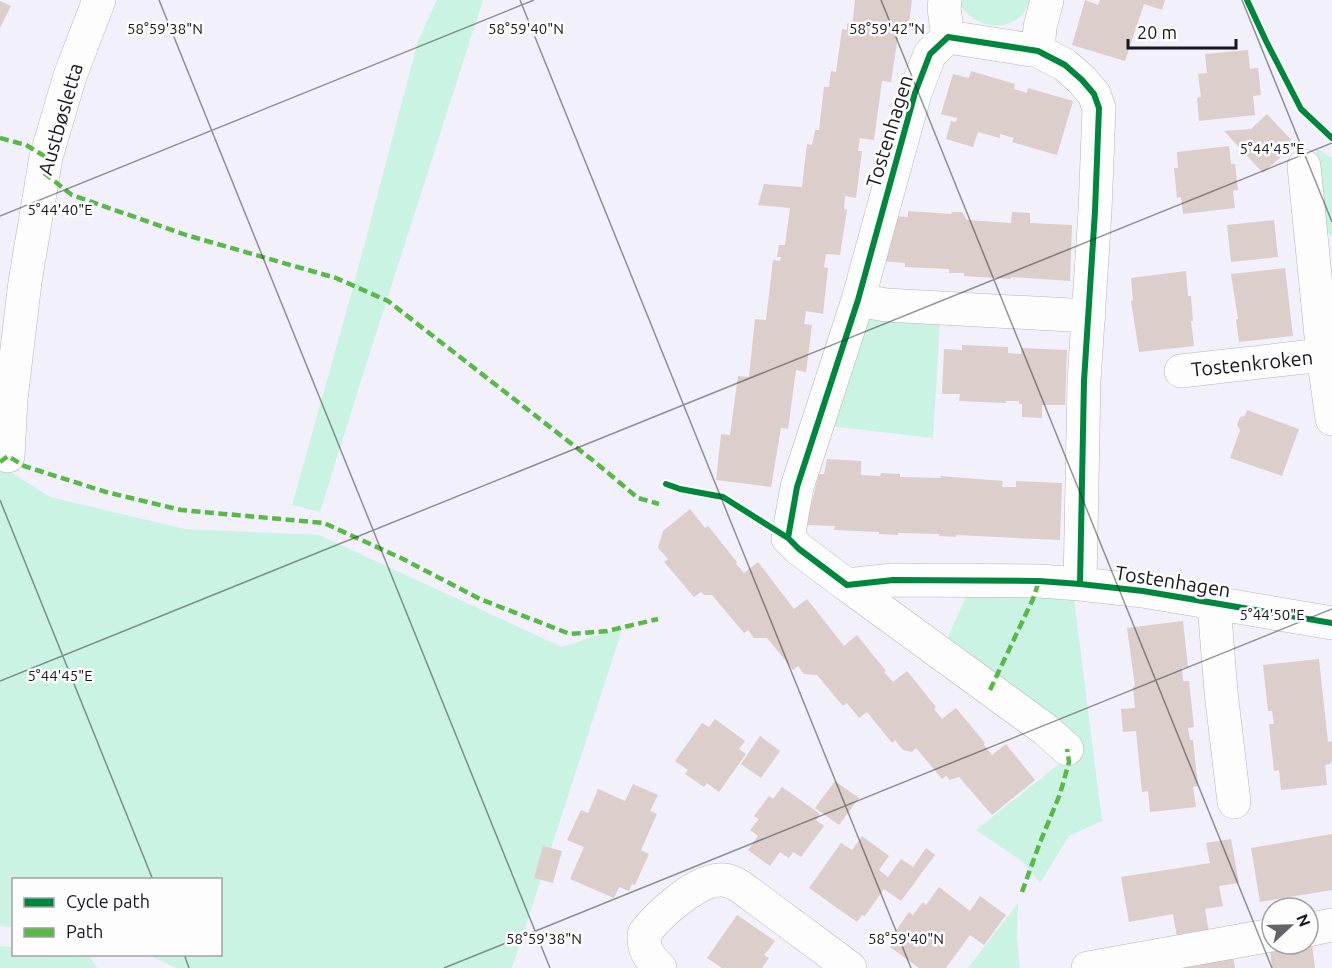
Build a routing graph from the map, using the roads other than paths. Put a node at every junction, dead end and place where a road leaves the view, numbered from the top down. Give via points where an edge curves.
1 (99, 0) edge
2 (945, 0) edge
3 (1047, 0) edge
4 (948, 37) junction
5 (1038, 51) junction
6 (1304, 166) dead end
7 (858, 300) junction
8 (1089, 316) junction
9 (1323, 355) junction
10 (1181, 370) dead end
11 (1332, 419) edge
12 (8, 456) dead end
13 (1080, 584) junction
14 (847, 585) junction
15 (1214, 604) junction
16 (1332, 623) edge
17 (1067, 749) dead end
18 (1234, 802) dead end
19 (1260, 937) edge
20 (660, 968) edge
21 (850, 968) edge
22 (1088, 968) edge

1 - 12 street, Austbøsletta via 70,76 46,157 25,282
2 - 4 street
3 - 5 street
4 - 5 street
4 - 7 street, Tostenhagen via 930,54 915,93
5 - 8 street via 1065,65 1082,80 1094,93 1099,108
6 - 9 street, Tostenkroken
7 - 8 street via 886,305
7 - 14 street, Tostenhagen via 797,487 788,538
8 - 13 street
9 - 10 street, Tostenkroken
9 - 11 street, Tostenkroken
13 - 14 street, Tostenhagen via 893,580
13 - 15 street, Tostenhagen
14 - 17 street, Tostenhagen
15 - 16 street, Tostenhagen
15 - 18 street, Tostenhagen
19 - 22 street
20 - 21 street via 645,951 644,934 674,904 705,883 720,880 741,887

